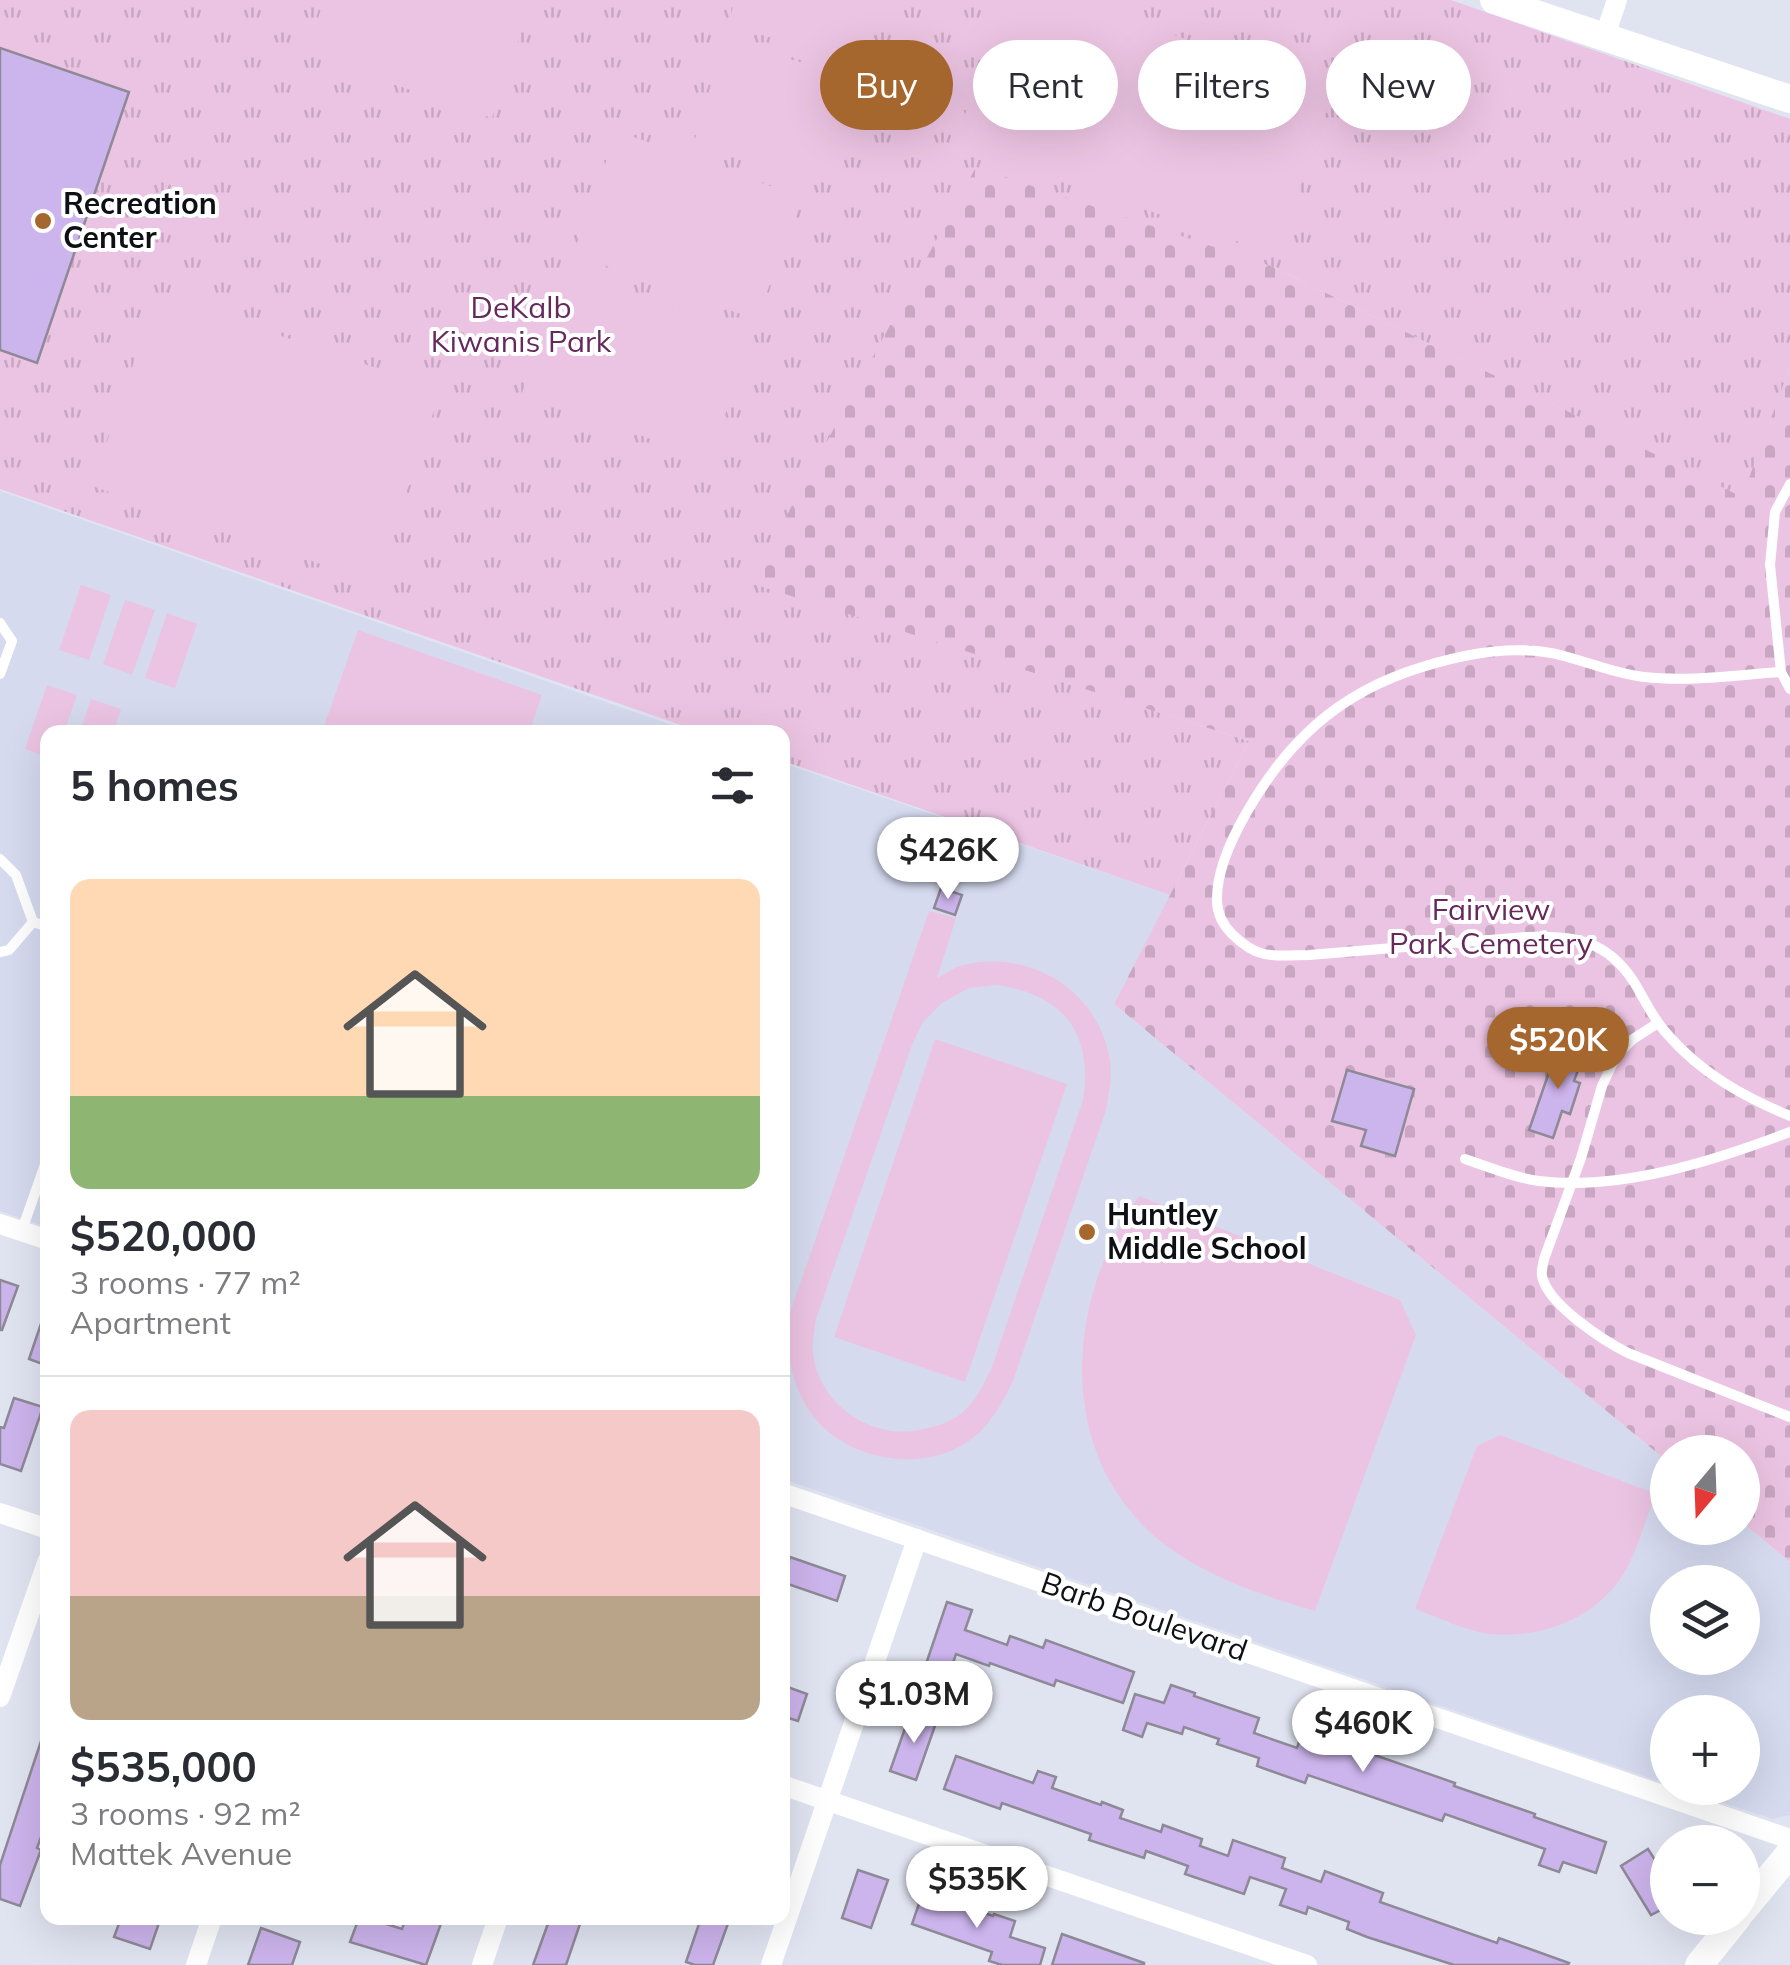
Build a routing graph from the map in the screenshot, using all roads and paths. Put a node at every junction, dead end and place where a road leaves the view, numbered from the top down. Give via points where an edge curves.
1 (1494, 0) edge
2 (1617, 0) edge
3 (1604, 38) junction
4 (1790, 99) edge
5 (1790, 484) edge
6 (0, 622) edge
7 (1781, 672) junction
8 (0, 674) edge
9 (1790, 689) edge
10 (0, 860) edge
11 (33, 922) junction
12 (40, 924) edge
13 (0, 952) edge
14 (1658, 1024) junction
15 (1790, 1116) edge
16 (1790, 1132) edge
17 (1464, 1158) dead end
18 (40, 1179) edge
19 (1572, 1183) junction
20 (0, 1224) edge
21 (22, 1232) junction
22 (40, 1238) edge
23 (1790, 1417) edge
24 (790, 1496) edge
25 (0, 1514) edge
26 (40, 1526) edge
27 (917, 1539) junction
28 (40, 1583) edge
29 (0, 1697) edge
30 (790, 1788) edge
31 (827, 1800) junction
32 (1790, 1839) edge
33 (1790, 1853) edge
34 (1760, 1889) edge
35 (790, 1909) edge
36 (210, 1925) edge
37 (496, 1925) edge
38 (785, 1925) edge
39 (1723, 1935) edge
40 (196, 1965) edge
41 (482, 1965) edge
42 (771, 1965) edge
43 (1307, 1965) edge
44 (1698, 1965) edge

1 - 3 street
2 - 3 street
3 - 4 street
5 - 7 lane via 1775,512 1770,565
6 - 8 lane via 12,641
7 - 9 lane
7 - 14 lane via 1640,677 1561,655 1498,650 1408,672 1355,695 1305,735 1254,800 1228,852 1219,913 1224,926 1253,950 1309,955 1526,938 1583,940 1620,965
10 - 11 lane via 16,875
11 - 12 lane
11 - 13 lane via 10,950
14 - 15 lane via 1721,1081
14 - 19 lane via 1616,1056
16 - 19 lane via 1702,1161
17 - 19 lane via 1535,1181
18 - 21 lane
19 - 23 lane via 1544,1259 1542,1277 1553,1298 1628,1354
20 - 21 street
21 - 22 street
24 - 27 street, Barb Boulevard
25 - 26 street
27 - 31 street
27 - 32 street, Barb Boulevard
28 - 29 street
30 - 31 street
31 - 35 street
31 - 43 street
33 - 34 street
36 - 40 street
37 - 41 street
38 - 42 street
39 - 44 street

